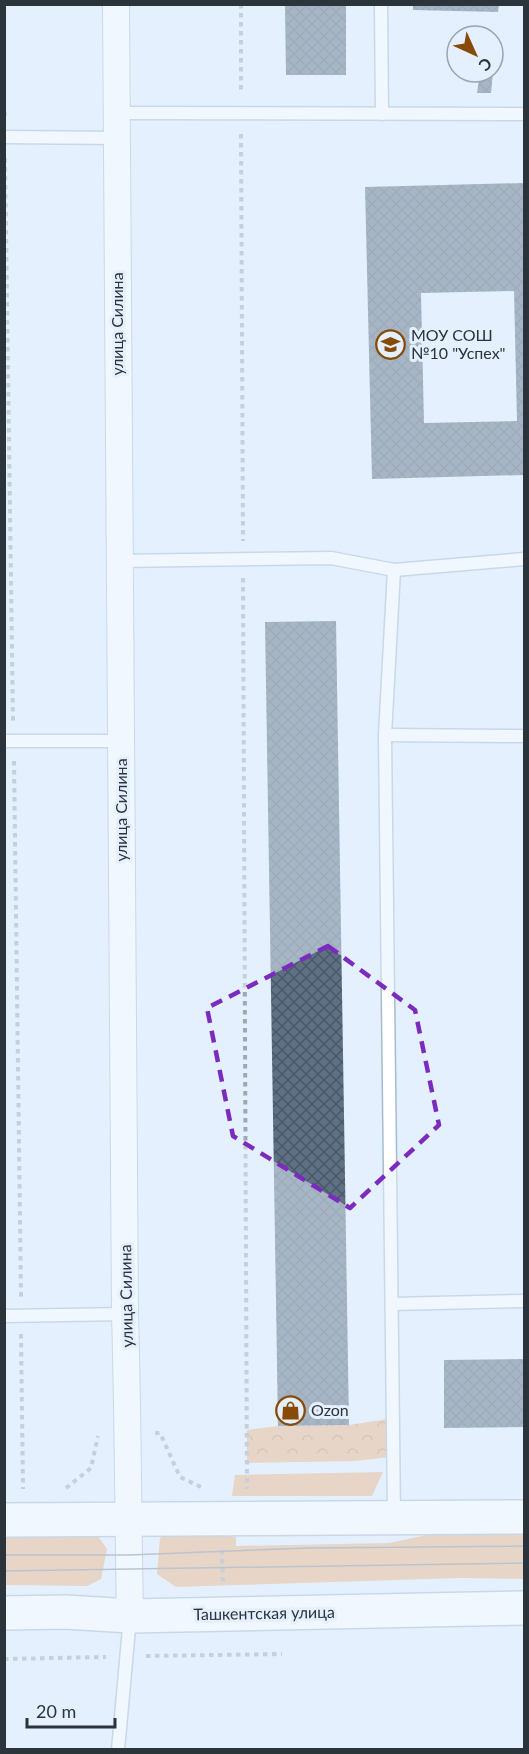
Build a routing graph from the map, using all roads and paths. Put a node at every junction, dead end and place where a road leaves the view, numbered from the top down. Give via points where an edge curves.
1 (116, 4) edge
2 (241, 4) edge
3 (381, 4) edge
4 (4, 104) edge
5 (116, 113) junction
6 (241, 113) junction
7 (382, 114) junction
8 (525, 114) edge
9 (5, 136) edge
10 (116, 138) junction
11 (525, 559) edge
12 (243, 560) junction
13 (119, 561) junction
14 (394, 570) junction
15 (385, 735) junction
16 (525, 736) edge
17 (9, 741) edge
18 (121, 741) junction
19 (525, 1301) edge
20 (393, 1304) junction
21 (126, 1314) junction
22 (4, 1316) edge
23 (21, 1316) junction
24 (128, 1432) junction
25 (59, 1493) dead end
26 (247, 1496) dead end
27 (9, 1507) edge
28 (525, 1517) edge
29 (394, 1518) junction
30 (127, 1519) junction
31 (220, 1519) junction
32 (525, 1608) edge
33 (4, 1613) edge
34 (222, 1614) junction
35 (130, 1616) junction
36 (223, 1655) dead end
37 (118, 1749) edge

1 - 5 street, улица Силина
2 - 6 path
3 - 7 lane
4 - 9 path
5 - 6 lane
5 - 10 street, улица Силина
6 - 7 lane
6 - 12 path
7 - 8 lane
9 - 10 lane
9 - 17 path
10 - 13 street, улица Силина
11 - 14 lane
12 - 13 lane
12 - 14 lane via 331,558
12 - 26 path
13 - 18 street, улица Силина
14 - 15 lane
15 - 16 lane
15 - 20 lane
17 - 18 lane
17 - 23 path
18 - 21 street, улица Силина
19 - 20 lane
20 - 29 lane
21 - 23 lane
21 - 24 street, улица Силина
22 - 23 lane
23 - 27 path via 24,1493
24 - 25 path via 99,1434 91,1468
24 - 30 street, улица Силина
24 - 31 path via 160,1433 180,1477 220,1496
27 - 30 main road
28 - 29 main road
29 - 31 main road
30 - 31 main road
30 - 35 street, улица Силина
31 - 34 path
32 - 34 main road, Ташкентская улица
33 - 35 main road, Ташкентская улица
34 - 35 main road, Ташкентская улица
34 - 36 path
35 - 37 lane

